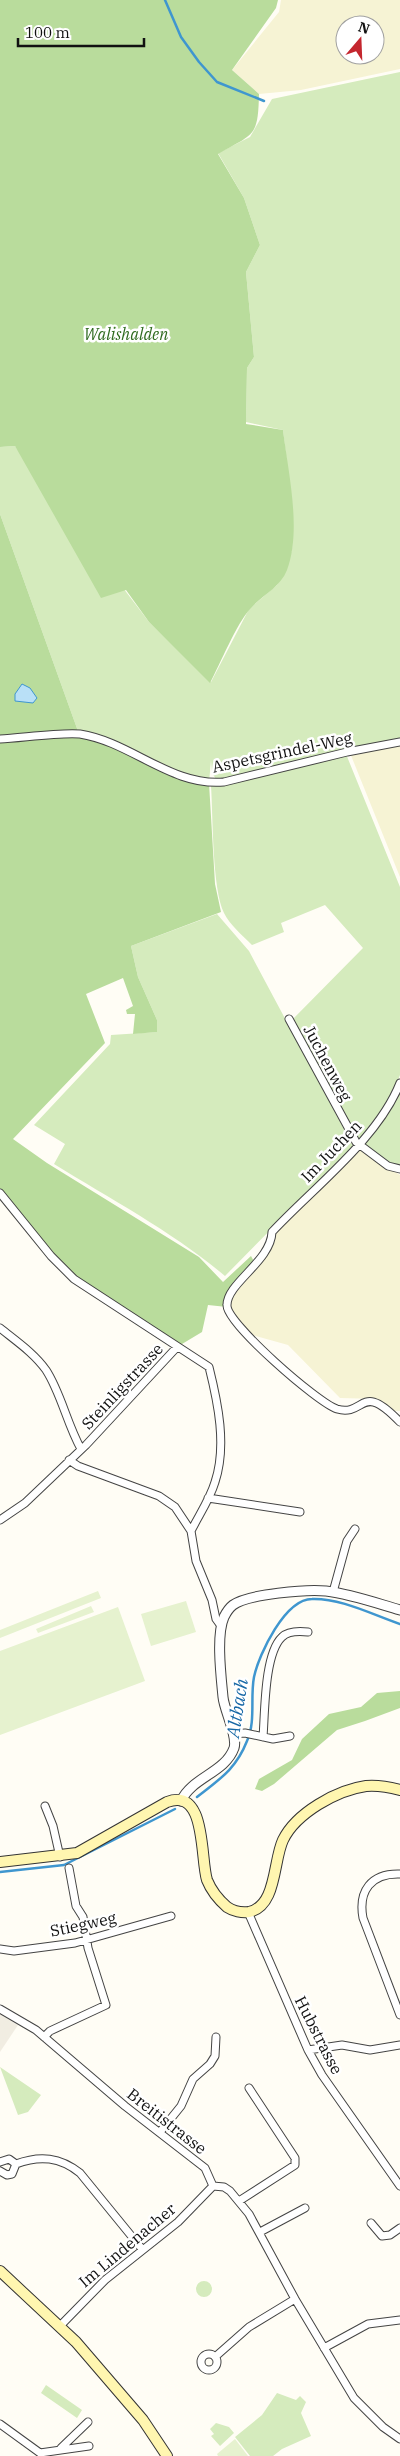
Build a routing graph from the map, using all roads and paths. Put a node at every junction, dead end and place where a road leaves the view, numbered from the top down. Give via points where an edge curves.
1 (0, 739) edge
2 (400, 742) edge
3 (289, 1019) dead end
4 (400, 1083) edge
5 (359, 1146) junction
6 (400, 1170) edge
7 (0, 1193) edge
8 (0, 1328) edge
9 (177, 1347) junction
10 (400, 1422) edge
11 (81, 1449) junction
12 (69, 1460) junction
13 (208, 1498) junction
14 (300, 1512) dead end
15 (0, 1520) edge
16 (355, 1529) dead end
17 (191, 1531) junction
18 (333, 1592) junction
19 (400, 1610) edge
20 (221, 1626) junction
21 (308, 1632) dead end
22 (233, 1734) junction
23 (290, 1736) dead end
24 (263, 1737) junction
25 (400, 1790) edge
26 (181, 1801) junction
27 (45, 1806) dead end
28 (60, 1856) junction
29 (0, 1862) edge
30 (69, 1868) dead end
31 (400, 1874) edge
32 (248, 1912) junction
33 (171, 1916) dead end
34 (88, 1940) junction
35 (0, 1949) edge
36 (0, 2009) edge
37 (400, 2015) edge
38 (44, 2037) junction
39 (216, 2037) dead end
40 (400, 2045) edge
41 (308, 2050) junction
42 (249, 2088) dead end
43 (160, 2132) junction
44 (0, 2162) edge
45 (16, 2164) junction
46 (0, 2171) edge
47 (213, 2186) junction
48 (400, 2186) edge
49 (239, 2201) junction
50 (305, 2208) dead end
51 (371, 2223) dead end
52 (400, 2228) edge
53 (260, 2232) junction
54 (142, 2249) junction
55 (1, 2274) edge
56 (295, 2299) junction
57 (400, 2320) edge
58 (60, 2326) junction
59 (324, 2348) junction
60 (215, 2356) dead end
61 (88, 2422) dead end
62 (0, 2424) edge
63 (400, 2439) edge
64 (89, 2446) dead end
65 (162, 2446) junction
66 (61, 2448) junction
67 (167, 2456) edge
68 (174, 2456) edge

1 - 2 street, Aspetsgrindel-Weg via 80,734 114,744 188,779 209,783
3 - 5 street, Juchenweg
4 - 5 street, Im Juchen via 391,1102
5 - 6 street via 388,1166
5 - 10 street, Im Juchen via 272,1232 272,1240 256,1265 228,1296 226,1308 233,1321 272,1359 336,1408 348,1409 365,1401 377,1402
7 - 9 street, Steinligstrasse via 63,1269
8 - 11 street via 32,1354 46,1371
9 - 11 street, Steinligstrasse
9 - 13 street via 209,1367 217,1406 220,1460
11 - 12 street, Steinligstrasse
12 - 15 street, Steinligstrasse via 25,1502
12 - 17 street via 158,1496 175,1506
13 - 14 street
13 - 17 street
16 - 18 street via 347,1542
17 - 20 street via 192,1551
18 - 19 street
18 - 20 street via 302,1591 251,1598 234,1605
20 - 22 street via 222,1696
21 - 24 street via 295,1631 282,1637 271,1657
22 - 24 street
22 - 26 street via 234,1747 230,1754 209,1776 187,1790
23 - 24 street
25 - 32 main road via 378,1786 356,1789 300,1818 283,1840 265,1901 256,1910
26 - 28 main road via 166,1802 77,1853
26 - 32 main road via 188,1804 197,1816 207,1880 219,1900 230,1908
27 - 28 street
28 - 29 main road
30 - 34 street via 76,1906 83,1917
31 - 37 street via 387,1874 374,1881 365,1890 361,1905
32 - 41 street, Hubstrasse
33 - 34 street, Stiegweg
34 - 35 street, Stiegweg via 14,1951
34 - 38 street via 106,2005 50,2031
36 - 38 street, Breitistrasse
38 - 43 street, Breitistrasse
39 - 43 street via 216,2056 193,2079 180,2106
40 - 41 street via 370,2050 342,2045
41 - 48 street, Hubstrasse
42 - 49 street via 296,2158 295,2165
43 - 47 street, Breitistrasse via 205,2168
44 - 45 street via 9,2158
45 - 46 street via 12,2174
45 - 54 street via 37,2158 52,2158 68,2164 80,2173
47 - 49 street via 224,2187
47 - 54 street, Im Lindenacher via 178,2222
49 - 53 street
50 - 53 street
51 - 52 street via 382,2236
53 - 56 street
54 - 58 street, Im Lindenacher via 88,2296
55 - 58 main road
56 - 59 street
56 - 60 street via 250,2327
57 - 59 street via 361,2327
58 - 65 main road via 120,2391
59 - 63 street via 354,2398
61 - 66 street
62 - 66 street via 40,2453
64 - 66 street
65 - 67 main road
65 - 68 main road

